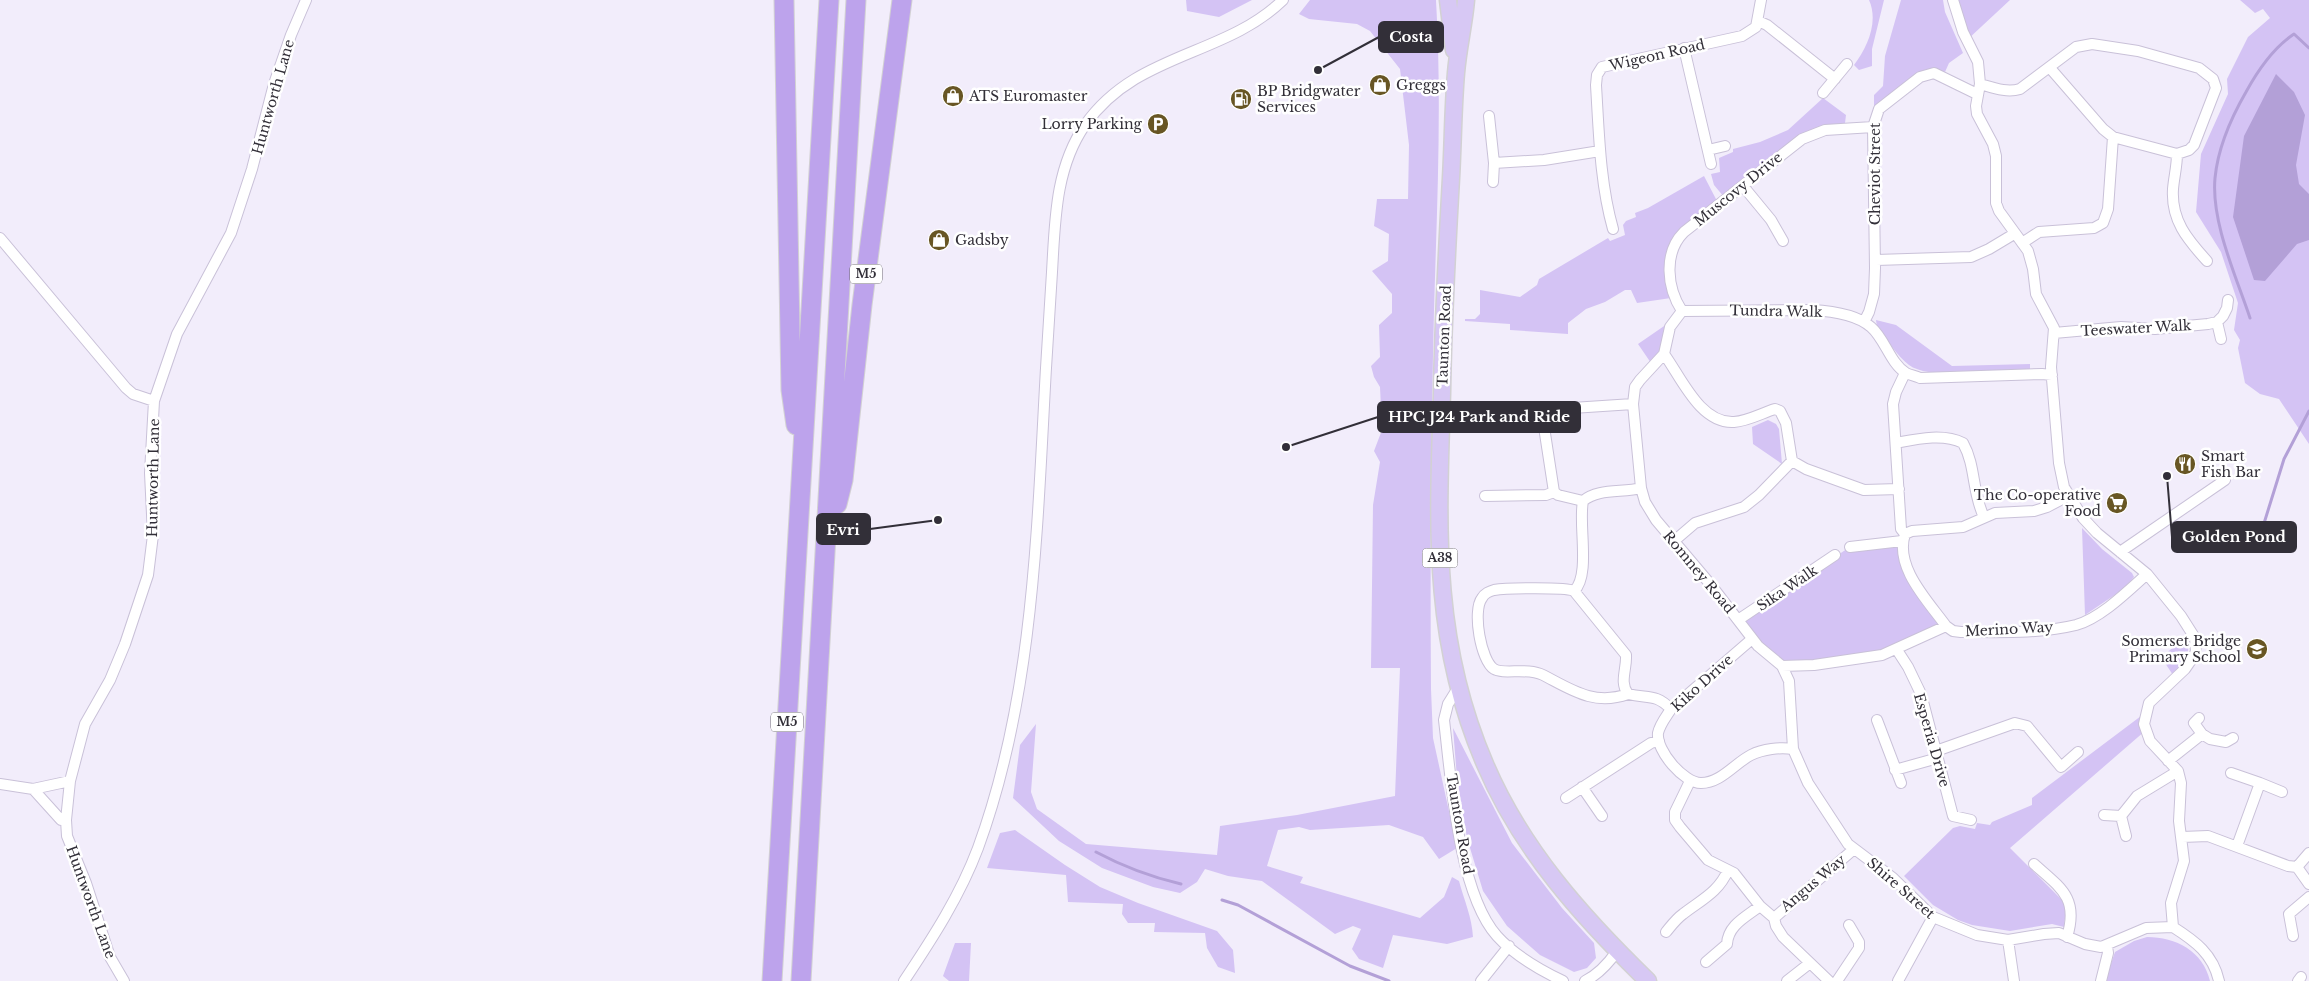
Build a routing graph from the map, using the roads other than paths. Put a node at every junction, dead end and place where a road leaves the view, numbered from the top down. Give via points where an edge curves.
1 (306, 0) edge
2 (784, 0) edge
3 (829, 0) edge
4 (856, 0) edge
5 (902, 0) edge
6 (1283, 0) edge
7 (1448, 0) edge
8 (1466, 0) edge
9 (1761, 0) edge
10 (1954, 0) edge
11 (1758, 21) junction
12 (1684, 48) junction
13 (1847, 64) dead end
14 (2050, 68) junction
15 (1456, 72) junction
16 (1834, 79) junction
17 (1979, 89) junction
18 (1823, 93) dead end
19 (1489, 116) dead end
20 (1872, 127) junction
21 (2113, 137) junction
22 (1725, 146) dead end
23 (1708, 150) junction
24 (1600, 151) junction
25 (2177, 154) junction
26 (1494, 163) junction
27 (1711, 164) dead end
28 (1493, 182) dead end
29 (1743, 186) junction
30 (1614, 230) dead end
31 (2014, 234) junction
32 (0, 238) edge
33 (1783, 241) dead end
34 (2022, 243) junction
35 (1876, 260) junction
36 (2207, 262) dead end
37 (2228, 300) dead end
38 (1682, 311) junction
39 (1864, 322) junction
40 (2217, 322) junction
41 (2054, 333) junction
42 (2221, 338) dead end
43 (1664, 354) junction
44 (1905, 373) junction
45 (2052, 375) junction
46 (154, 401) junction
47 (1633, 404) junction
48 (1896, 442) junction
49 (1792, 461) junction
50 (800, 463) junction
51 (2225, 480) dead end
52 (1640, 488) junction
53 (1899, 489) junction
54 (1554, 492) junction
55 (1485, 496) dead end
56 (2068, 496) junction
57 (1584, 501) junction
58 (1984, 516) junction
59 (1903, 538) junction
60 (1674, 541) junction
61 (1850, 547) dead end
62 (827, 548) junction
63 (2120, 552) junction
64 (1835, 556) dead end
65 (2147, 574) junction
66 (1574, 591) junction
67 (1738, 620) junction
68 (1946, 626) junction
69 (1752, 639) junction
70 (1897, 650) junction
71 (1782, 666) junction
72 (1458, 688) junction
73 (1628, 694) junction
74 (1671, 709) junction
75 (2199, 718) dead end
76 (1877, 720) dead end
77 (2202, 734) junction
78 (1659, 737) junction
79 (2233, 738) dead end
80 (1793, 749) junction
81 (2078, 752) dead end
82 (1937, 755) junction
83 (2168, 761) junction
84 (1895, 770) junction
85 (2178, 771) junction
86 (2231, 773) dead end
87 (70, 781) junction
88 (1690, 781) junction
89 (1901, 782) dead end
90 (2260, 783) junction
91 (0, 784) edge
92 (1582, 788) junction
93 (33, 789) junction
94 (2282, 792) dead end
95 (1566, 798) dead end
96 (2104, 815) dead end
97 (1602, 816) dead end
98 (2121, 816) junction
99 (66, 820) junction
100 (1972, 820) dead end
101 (2126, 836) dead end
102 (2182, 837) junction
103 (2237, 846) junction
104 (1854, 849) junction
105 (2309, 853) edge
106 (2034, 864) dead end
107 (2297, 867) junction
108 (1728, 870) junction
109 (2309, 884) edge
110 (2309, 896) edge
111 (1760, 906) junction
112 (1933, 917) junction
113 (1774, 918) junction
114 (1849, 925) dead end
115 (2173, 927) junction
116 (1666, 932) dead end
117 (2293, 936) dead end
118 (2067, 937) junction
119 (2008, 940) junction
120 (1509, 946) junction
121 (2107, 946) junction
122 (1617, 951) junction
123 (1706, 962) dead end
124 (1810, 963) junction
125 (124, 981) edge
126 (772, 981) edge
127 (801, 981) edge
128 (904, 981) edge
129 (1481, 981) edge
130 (1563, 981) edge
131 (1585, 981) edge
132 (1648, 981) edge
133 (1787, 981) edge
134 (1829, 981) edge
135 (1837, 981) edge
136 (1898, 981) edge
137 (2014, 981) edge
138 (2101, 981) edge
139 (2219, 981) edge

1 - 46 street, Huntworth Lane via 274,84 237,217 177,334
2 - 50 highway, M5 via 791,390
3 - 50 highway, M5
4 - 62 highway, M5
5 - 62 highway, M5 via 843,480
6 - 128 street via 1265,16 1232,34 1162,63 1120,87 1096,109 1069,150 1056,211 1028,627 1006,753 978,849 958,894
7 - 15 main road, Taunton Road / A38
8 - 15 main road, Taunton Road / A38
9 - 11 street
10 - 17 street via 1961,27 1978,62
11 - 12 street, Wigeon Road via 1749,33 1742,36
11 - 16 street
12 - 23 street
12 - 24 street, Wigeon Road via 1602,67 1596,86
13 - 16 street
14 - 17 street via 2020,89
14 - 21 street
14 - 25 street via 2076,47 2092,44 2138,51 2199,68 2209,74 2216,88 2208,112 2194,145
15 - 72 main road, Taunton Road / A38 via 1443,322 1439,504 1440,580
16 - 18 street
17 - 20 street, Cheviot Street via 1934,73 1928,74 1879,109
17 - 31 street via 1977,114 1996,156 1996,204
19 - 26 street
20 - 29 street, Muscovy Drive via 1812,134 1790,146
20 - 35 street, Cheviot Street
21 - 25 street
21 - 34 street via 2108,209 2103,223 2094,228 2039,232
22 - 23 street
23 - 27 street
24 - 26 street via 1544,160
24 - 30 street, Wigeon Road
25 - 36 street via 2173,189 2176,220 2189,242
26 - 28 street
29 - 33 street via 1771,220
29 - 38 street, Muscovy Drive via 1684,232 1673,247 1671,279
31 - 34 street
31 - 35 street via 1971,257
32 - 46 street via 126,388 132,394
34 - 41 street via 2031,260 2036,294 2051,320
35 - 39 street, Cheviot Street via 1874,294
37 - 40 street via 2227,308
38 - 39 street, Tundra Walk via 1823,311
38 - 43 street via 1670,327
39 - 44 street
40 - 41 street, Teeswater Walk via 2155,329 2107,328
40 - 42 street
41 - 45 street
43 - 47 street, Romney Road via 1640,380
43 - 49 street via 1699,404 1717,419 1733,422 1780,411 1786,423
44 - 45 street via 1920,378
44 - 48 street, Merino Way via 1893,404
45 - 56 street via 2059,463
46 - 87 street, Huntworth Lane via 150,473 153,535 148,575 122,653 85,724
47 - 52 street, Romney Road
47 - 54 street via 1557,409 1548,417 1544,427
48 - 53 street, Merino Way
48 - 58 street via 1939,438 1963,442 1970,460 1977,503
49 - 53 street via 1806,470 1864,490
49 - 60 street via 1744,506 1695,523
50 - 126 highway, M5
51 - 63 street
52 - 57 street via 1594,494
52 - 60 street, Romney Road via 1648,509
53 - 59 street, Merino Way
54 - 55 street via 1546,495
54 - 57 street
56 - 58 street via 2047,507
56 - 63 street via 2096,533
57 - 66 street via 1581,511 1583,568
58 - 59 street via 1963,527 1912,531
59 - 61 street
59 - 68 street, Merino Way via 1908,570
60 - 67 street, Romney Road
62 - 127 highway, M5
63 - 65 street
64 - 67 street, Sika Walk
65 - 68 street, Merino Way via 2109,606 2076,625 2021,631 1961,632
65 - 83 street via 2181,616 2195,638 2196,646 2190,662 2154,697 2145,713 2146,734
66 - 73 street via 1626,655 1623,680
66 - 73 street via 1512,589 1486,594 1479,603 1478,620 1481,647 1487,661 1498,671 1532,670 1574,692 1595,698 1608,700
67 - 69 street, Romney Road
68 - 70 street
69 - 71 street, Romney Road
69 - 74 street, Kiko Drive
70 - 71 street via 1862,659
70 - 82 street, Esperia Drive via 1921,694
71 - 80 street, Shire Street via 1789,681
72 - 120 street, Taunton Road via 1448,704 1444,720 1467,873 1484,918
72 - 122 main road, Taunton Road / A38 via 1485,766 1520,832 1565,894
73 - 74 street via 1655,697
74 - 78 street, Kiko Drive
75 - 77 street via 2194,723
76 - 84 street
77 - 79 street via 2226,742
77 - 83 street
78 - 88 street via 1678,772
78 - 92 street
80 - 88 street via 1762,751 1709,782
80 - 104 street, Shire Street via 1808,783
81 - 82 street via 2061,767 2027,726 2015,723
82 - 84 street
82 - 100 street, Esperia Drive via 1953,816
83 - 85 street
84 - 89 street
85 - 98 street via 2137,796
85 - 102 street
86 - 90 street
87 - 93 street
87 - 99 street, Huntworth Lane
88 - 108 street via 1678,805 1675,820 1701,854
90 - 94 street
90 - 103 street
91 - 93 street
92 - 95 street
92 - 97 street
93 - 99 street via 61,820
96 - 98 street
98 - 101 street
99 - 125 street, Huntworth Lane via 67,836 110,957
102 - 103 street via 2208,836
102 - 115 street via 2184,860 2171,903
103 - 107 street
104 - 112 street, Shire Street via 1893,878
104 - 113 street, Angus Way
105 - 107 street
106 - 118 street via 2068,900 2072,917
107 - 109 street
108 - 111 street
108 - 116 street via 1717,890 1681,915
110 - 117 street via 2289,914
111 - 113 street
111 - 123 street via 1734,926 1728,934 1727,944
112 - 119 street, Shire Street via 1966,932
112 - 136 street
113 - 124 street via 1783,937
114 - 135 street via 1859,948
115 - 121 street via 2146,928
115 - 139 street via 2202,947
118 - 119 street, Shire Street via 2052,933
118 - 121 street, Shire Street via 2093,946
119 - 137 street
120 - 129 street
120 - 130 street, Taunton Road via 1531,964
121 - 138 street
122 - 131 street via 1607,966
122 - 132 main road, Taunton Road / A38
124 - 133 street
124 - 134 street

